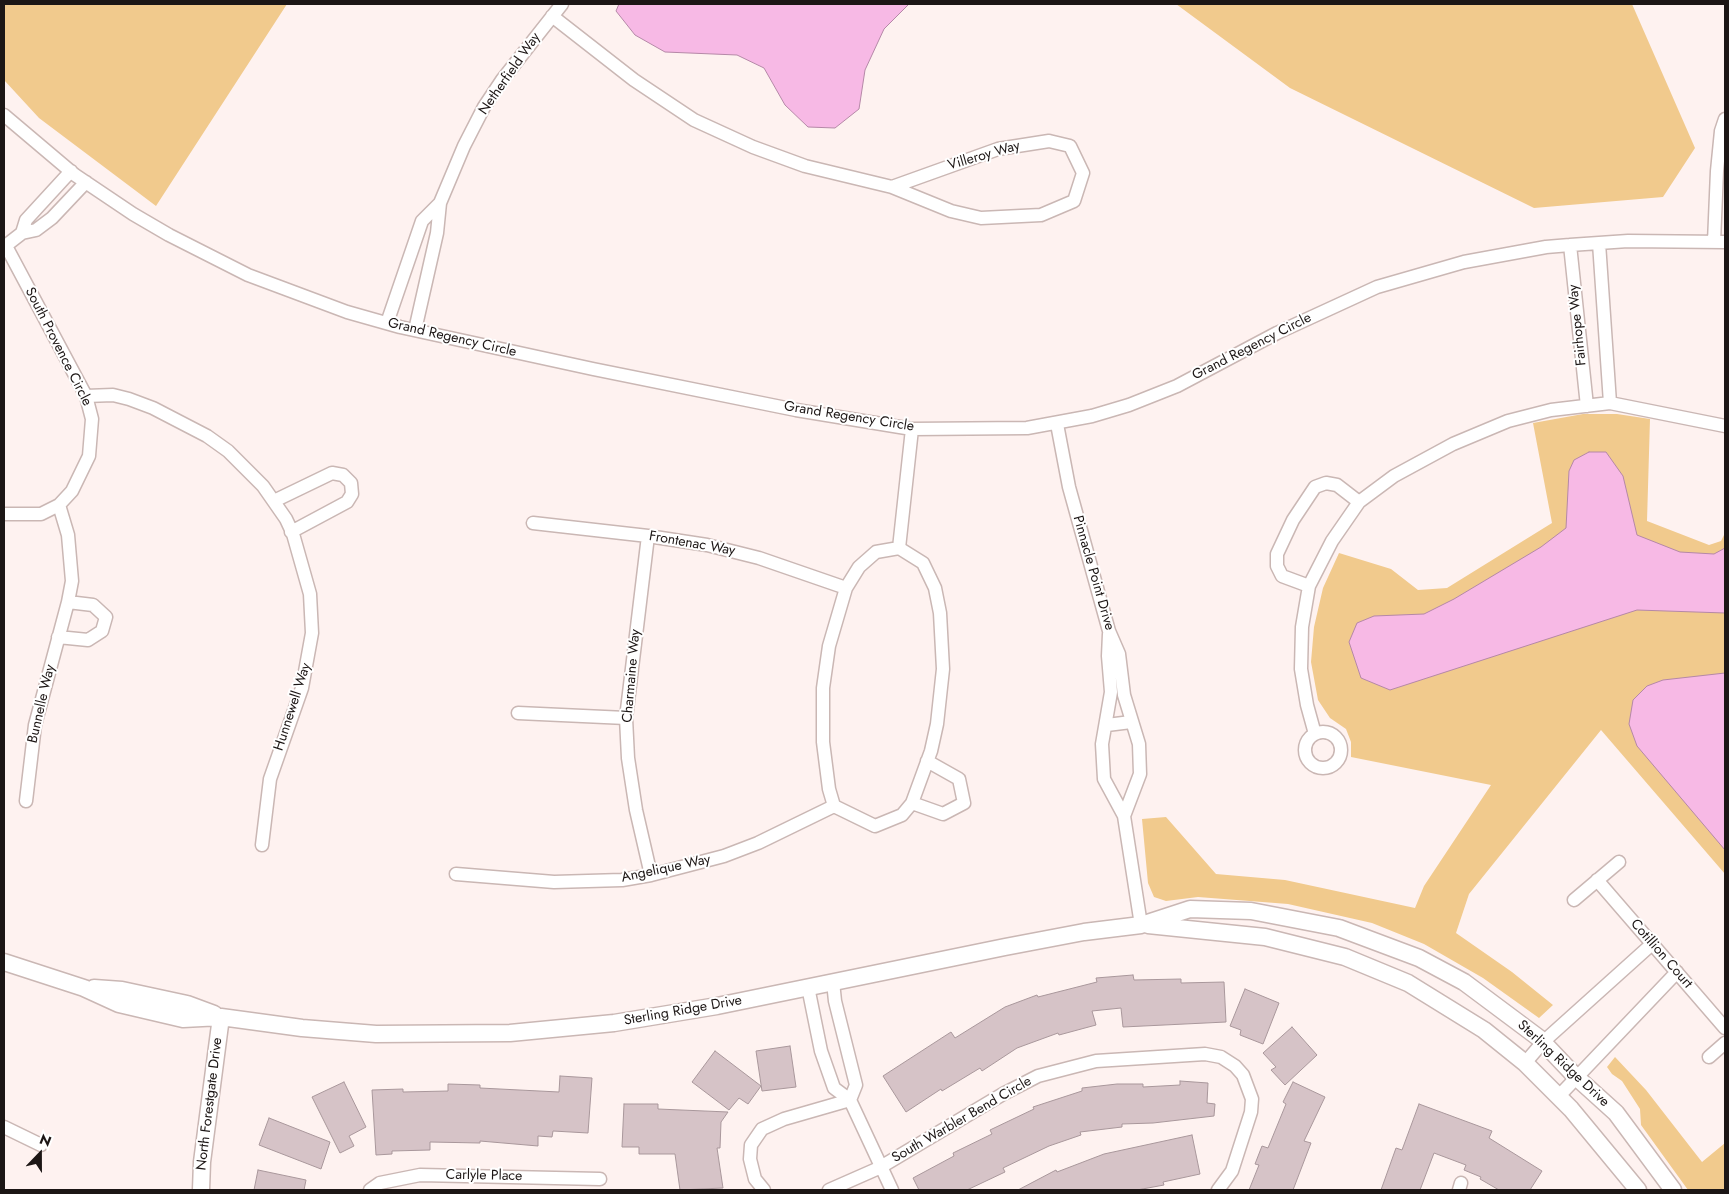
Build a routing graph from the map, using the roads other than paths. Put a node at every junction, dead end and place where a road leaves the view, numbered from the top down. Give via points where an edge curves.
1 (562, 4) edge
2 (552, 16) junction
3 (4, 115) edge
4 (1725, 119) edge
5 (70, 171) junction
6 (86, 182) junction
7 (892, 187) junction
8 (440, 203) junction
9 (22, 233) junction
10 (1720, 242) edge
11 (1599, 243) junction
12 (1570, 245) junction
13 (5, 247) edge
14 (387, 323) junction
15 (415, 330) junction
16 (86, 396) junction
17 (1610, 403) junction
18 (1587, 406) junction
19 (1057, 424) junction
20 (1725, 426) edge
21 (912, 429) junction
22 (274, 501) junction
23 (1359, 502) junction
24 (59, 505) junction
25 (4, 514) edge
26 (533, 523) dead end
27 (291, 532) junction
28 (648, 536) junction
29 (899, 548) junction
30 (1309, 586) junction
31 (846, 588) junction
32 (68, 602) junction
33 (1109, 631) junction
34 (58, 637) junction
35 (518, 713) dead end
36 (626, 718) junction
37 (1132, 722) junction
38 (1107, 725) junction
39 (1316, 734) dead end
40 (927, 761) junction
41 (26, 801) dead end
42 (912, 803) junction
43 (834, 806) junction
44 (1124, 816) junction
45 (262, 845) dead end
46 (1619, 862) dead end
47 (456, 874) dead end
48 (651, 875) junction
49 (1597, 880) junction
50 (1574, 900) dead end
51 (1141, 924) junction
52 (1652, 944) junction
53 (4, 962) edge
54 (1677, 972) junction
55 (833, 982) junction
56 (808, 987) junction
57 (220, 1017) junction
58 (1725, 1028) edge
59 (1543, 1042) junction
60 (1725, 1043) edge
61 (1709, 1057) dead end
62 (1525, 1063) junction
63 (1575, 1076) junction
64 (1558, 1096) junction
65 (850, 1100) junction
66 (4, 1127) edge
67 (41, 1145) dead end
68 (879, 1168) junction
69 (600, 1179) dead end
70 (201, 1190) edge
71 (370, 1190) edge
72 (764, 1190) edge
73 (829, 1190) edge
74 (892, 1190) edge
75 (1218, 1190) edge
76 (1638, 1190) edge
77 (1673, 1190) edge

1 - 2 street, Netherfield Way
2 - 7 street, Villeroy Way via 634,80 694,120 805,166
2 - 8 street, Netherfield Way via 484,107
3 - 5 street, Grand Regency Circle
4 - 10 street via 1717,171
5 - 6 street, Grand Regency Circle
5 - 9 street via 26,220
6 - 9 street via 52,218 36,230
6 - 14 street, Grand Regency Circle via 168,235 248,275 347,312
7 - 7 street, Villeroy Way via 951,211 981,218 1002,218 1041,214 1074,201 1083,173 1070,146 1049,141 998,149
8 - 14 street, Netherfield Way via 422,221
8 - 15 street, Netherfield Way via 437,233
9 - 13 street
10 - 11 street, Grand Regency Circle via 1628,240
11 - 12 street, Grand Regency Circle
11 - 17 street, Fairhope Way
12 - 18 street, Fairhope Way
12 - 19 street, Grand Regency Circle via 1546,246 1464,262 1377,287 1277,333 1177,386 1130,405
13 - 16 street, South Provence Circle
14 - 15 street, Grand Regency Circle
15 - 21 street, Grand Regency Circle via 786,408
16 - 22 street, Hunnewell Way via 113,395 129,399 207,436 245,466
16 - 24 street, South Provence Circle via 92,419 89,456 72,491
17 - 18 street
17 - 20 street
18 - 23 street via 1551,410 1508,421 1453,444 1394,476
19 - 21 street, Grand Regency Circle via 1028,428
19 - 33 street, Pinnacle Point Drive via 1069,487
21 - 29 street
22 - 27 street, Hunnewell Way
22 - 27 street via 332,473 343,475 351,483 352,494 347,502
23 - 30 street via 1332,541
23 - 30 street via 1337,485 1326,483 1315,487 1293,520 1277,554 1276,566 1282,576
24 - 25 street, South Provence Circle via 41,514
24 - 32 street, Bunnelle Way via 71,555 72,581
26 - 28 street, Frontenac Way
27 - 45 street, Hunnewell Way via 310,594 312,633 302,688 270,779
28 - 31 street, Frontenac Way via 735,551
28 - 36 street, Charmaine Way
29 - 31 street via 876,552 859,567
29 - 40 street via 924,563 935,588 940,613 943,669 937,724
30 - 39 street via 1302,627 1301,669
31 - 43 street via 829,646 823,688 823,742
32 - 34 street, Bunnelle Way
32 - 34 street via 93,605 106,617 102,631 88,640
33 - 37 street, Pinnacle Point Drive via 1119,654 1124,695
33 - 38 street, Pinnacle Point Drive via 1111,692
34 - 41 street, Bunnelle Way via 35,725
35 - 36 street
36 - 48 street, Charmaine Way via 636,810
37 - 38 street
37 - 44 street, Pinnacle Point Drive via 1140,744 1140,774
38 - 44 street, Pinnacle Point Drive via 1102,744 1104,779
40 - 42 street
40 - 42 street via 959,779 964,803 944,814
42 - 43 street via 902,816 875,826
43 - 48 street, Angelique Way via 724,856
44 - 51 street, Pinnacle Point Drive
46 - 49 street
47 - 48 street, Angelique Way via 554,882 622,880
49 - 50 street
49 - 52 street, Cotillion Court
51 - 55 street, Sterling Ridge Drive
51 - 59 street, Sterling Ridge Drive via 1190,909 1251,911 1340,928 1419,958 1464,982
51 - 62 street, Sterling Ridge Drive via 1265,938 1345,957 1408,983 1484,1030
52 - 54 street, Cotillion Court
52 - 59 street
53 - 57 street, Sterling Ridge Drive via 84,988 119,1004 183,1019
54 - 58 street, Cotillion Court
54 - 63 street
55 - 56 street, Sterling Ridge Drive
55 - 65 street via 856,1084
56 - 57 street, Sterling Ridge Drive via 614,1023 510,1033 376,1034
56 - 65 street via 821,1052 834,1088
57 - 70 street, North Forestgate Drive
59 - 62 street
59 - 63 street, Sterling Ridge Drive
60 - 61 street
62 - 64 street, Sterling Ridge Drive
63 - 64 street
63 - 77 street, Sterling Ridge Drive via 1616,1112
64 - 76 street, Sterling Ridge Drive
65 - 68 street
65 - 72 street via 762,1128 751,1145 750,1159 755,1179
66 - 67 street
68 - 73 street, South Warbler Bend Circle
68 - 74 street
68 - 75 street, South Warbler Bend Circle via 1038,1076 1096,1061 1205,1054 1221,1057 1235,1066 1243,1075 1252,1099 1252,1112 1232,1171
69 - 71 street, Carlyle Place via 420,1174 380,1183

